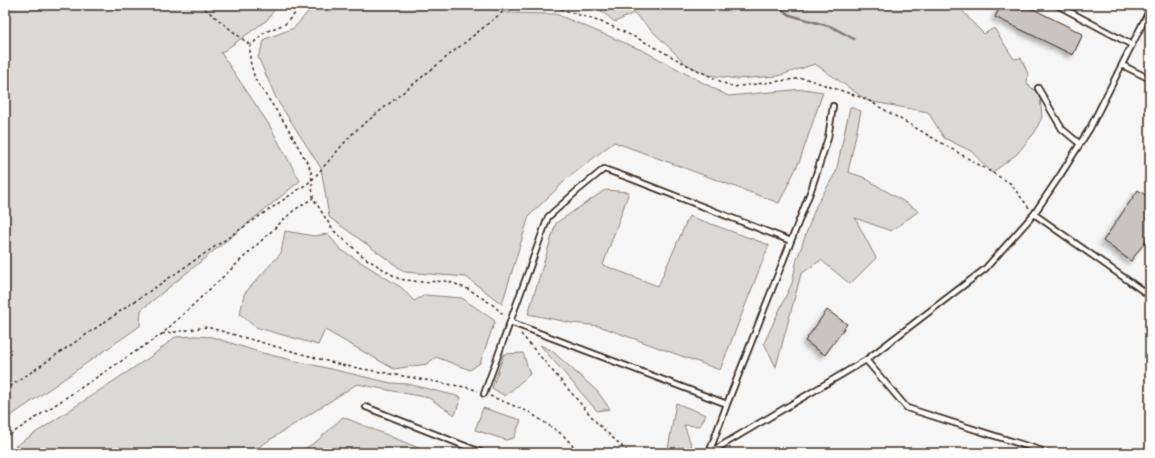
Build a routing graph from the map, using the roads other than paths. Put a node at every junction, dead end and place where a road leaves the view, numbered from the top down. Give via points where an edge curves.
1 (1057, 5) edge
2 (1150, 9) edge
3 (1132, 45) junction
4 (1122, 65) junction
5 (1150, 79) edge
6 (1038, 88) dead end
7 (833, 106) dead end
8 (1080, 144) junction
9 (1034, 214) junction
10 (791, 241) junction
11 (1150, 296) edge
12 (510, 322) junction
13 (866, 360) junction
14 (484, 394) road end
15 (727, 404) junction
16 (366, 407) dead end
17 (483, 453) edge
18 (709, 453) edge
19 (1049, 453) edge

1 - 3 lane
2 - 3 lane
3 - 4 lane
4 - 5 lane
4 - 8 lane
6 - 8 lane via 1062,129
7 - 10 lane via 828,138
8 - 9 lane
9 - 11 lane
9 - 13 lane via 985,269
10 - 12 lane via 604,170 548,217
10 - 15 lane
12 - 14 lane
12 - 15 lane
13 - 18 lane
13 - 19 lane via 907,408
15 - 18 lane
16 - 17 lane

